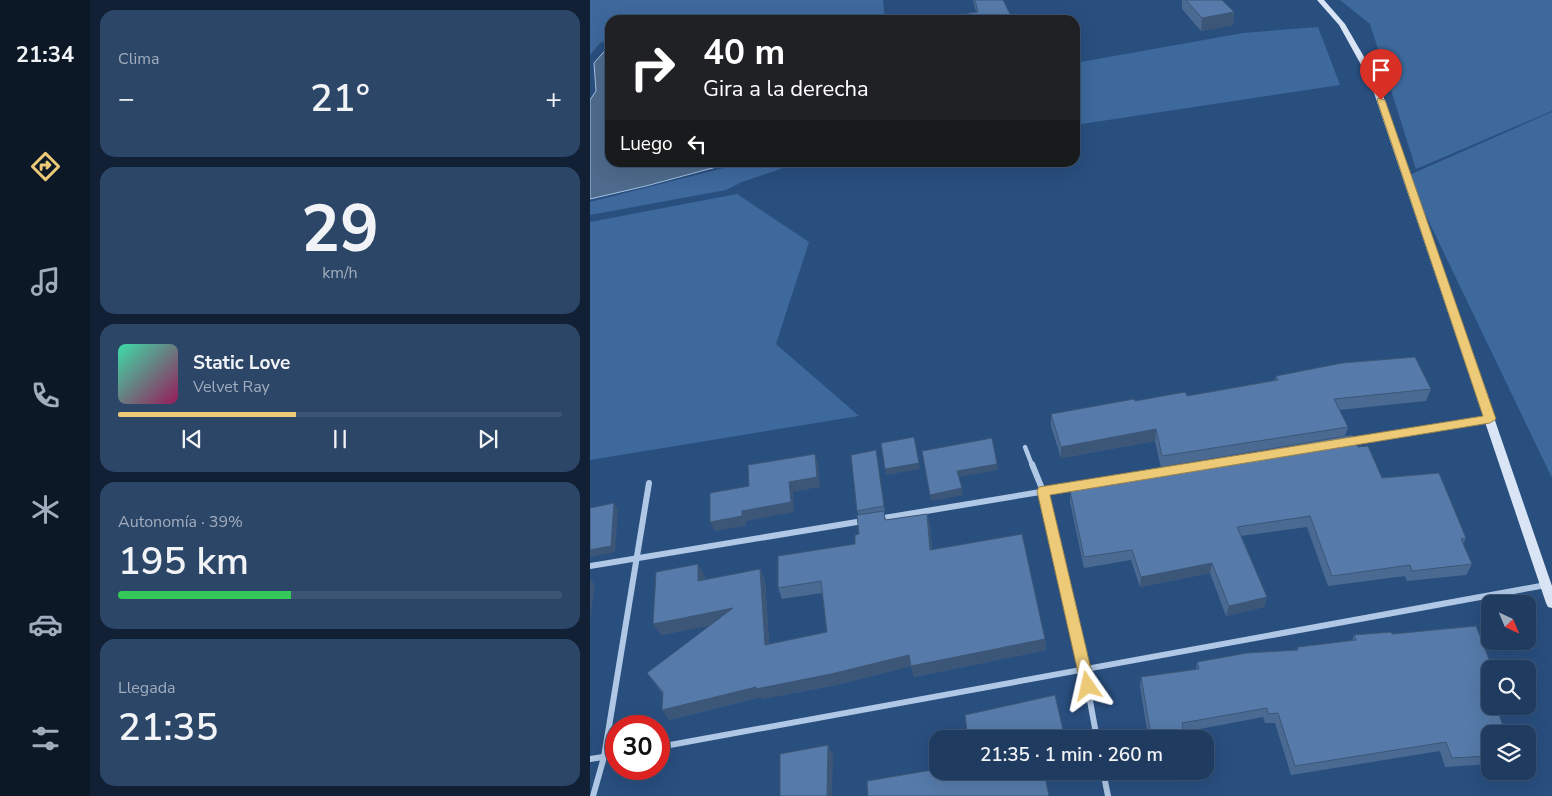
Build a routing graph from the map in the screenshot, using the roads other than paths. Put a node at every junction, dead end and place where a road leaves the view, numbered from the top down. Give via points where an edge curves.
1 (1320, 0) edge
2 (1490, 419) junction
3 (1344, 442) edge
4 (1025, 447) dead end
5 (1169, 471) edge
6 (649, 483) dead end
7 (1043, 491) junction
8 (635, 559) junction
9 (590, 566) edge
10 (1546, 585) junction
11 (1552, 603) edge
12 (1084, 668) junction
13 (1095, 730) edge
14 (670, 745) edge
15 (604, 757) junction
16 (590, 759) edge
17 (1105, 780) edge
18 (593, 796) edge
19 (1108, 796) edge

1 - 2 main road via 1342,24 1374,81
2 - 3 street
2 - 10 main road
4 - 7 street
5 - 7 street
6 - 8 street
7 - 8 street
7 - 12 street
8 - 9 street
8 - 15 street
10 - 11 main road
10 - 12 street
12 - 13 street
12 - 14 street
15 - 16 street
15 - 18 street
17 - 19 street

